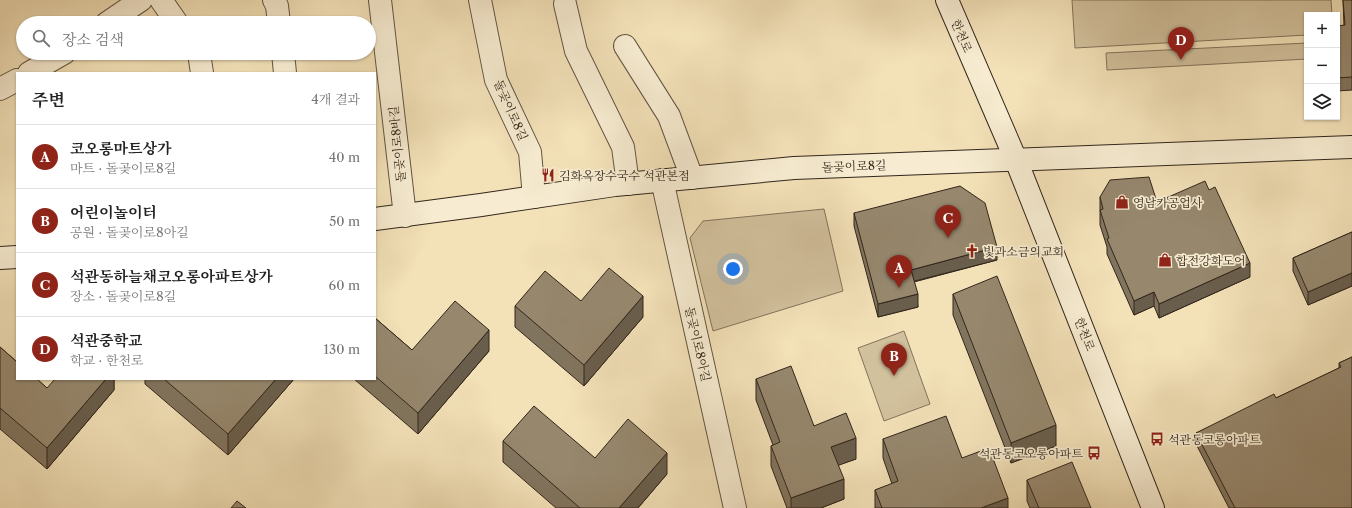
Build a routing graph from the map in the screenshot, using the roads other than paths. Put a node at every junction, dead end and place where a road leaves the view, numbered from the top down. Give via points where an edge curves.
1 (161, 0) edge
2 (274, 0) edge
3 (380, 0) edge
4 (480, 0) edge
5 (947, 0) edge
6 (132, 2) edge
7 (565, 4) dead end
8 (115, 16) edge
9 (172, 16) edge
10 (278, 16) edge
11 (625, 46) dead end
12 (52, 60) edge
13 (200, 60) edge
14 (284, 60) edge
15 (31, 72) edge
16 (202, 72) edge
17 (286, 72) edge
18 (16, 81) edge
19 (0, 89) edge
20 (1352, 147) edge
21 (1016, 160) junction
22 (692, 178) junction
23 (662, 180) junction
24 (628, 184) junction
25 (534, 197) junction
26 (405, 216) junction
27 (376, 219) edge
28 (16, 257) edge
29 (0, 258) edge
30 (735, 508) edge
31 (1154, 508) edge

1 - 9 street
2 - 10 street
3 - 26 street, 돌곶이로8바길
4 - 25 street, 돌곶이로8길 via 496,80 530,152
5 - 21 street, 한천로
6 - 8 street
7 - 24 street via 576,52 623,148
11 - 22 street via 669,116
12 - 15 street
13 - 16 street
14 - 17 street
18 - 19 street
20 - 21 street
21 - 22 street, 돌곶이로8길 via 794,168
21 - 31 street, 한천로
22 - 23 street, 돌곶이로8길
23 - 24 street, 돌곶이로8길
23 - 30 street, 돌곶이로8아길
24 - 25 street, 돌곶이로8길
25 - 26 street, 돌곶이로8길
26 - 27 street, 돌곶이로8길
28 - 29 street

